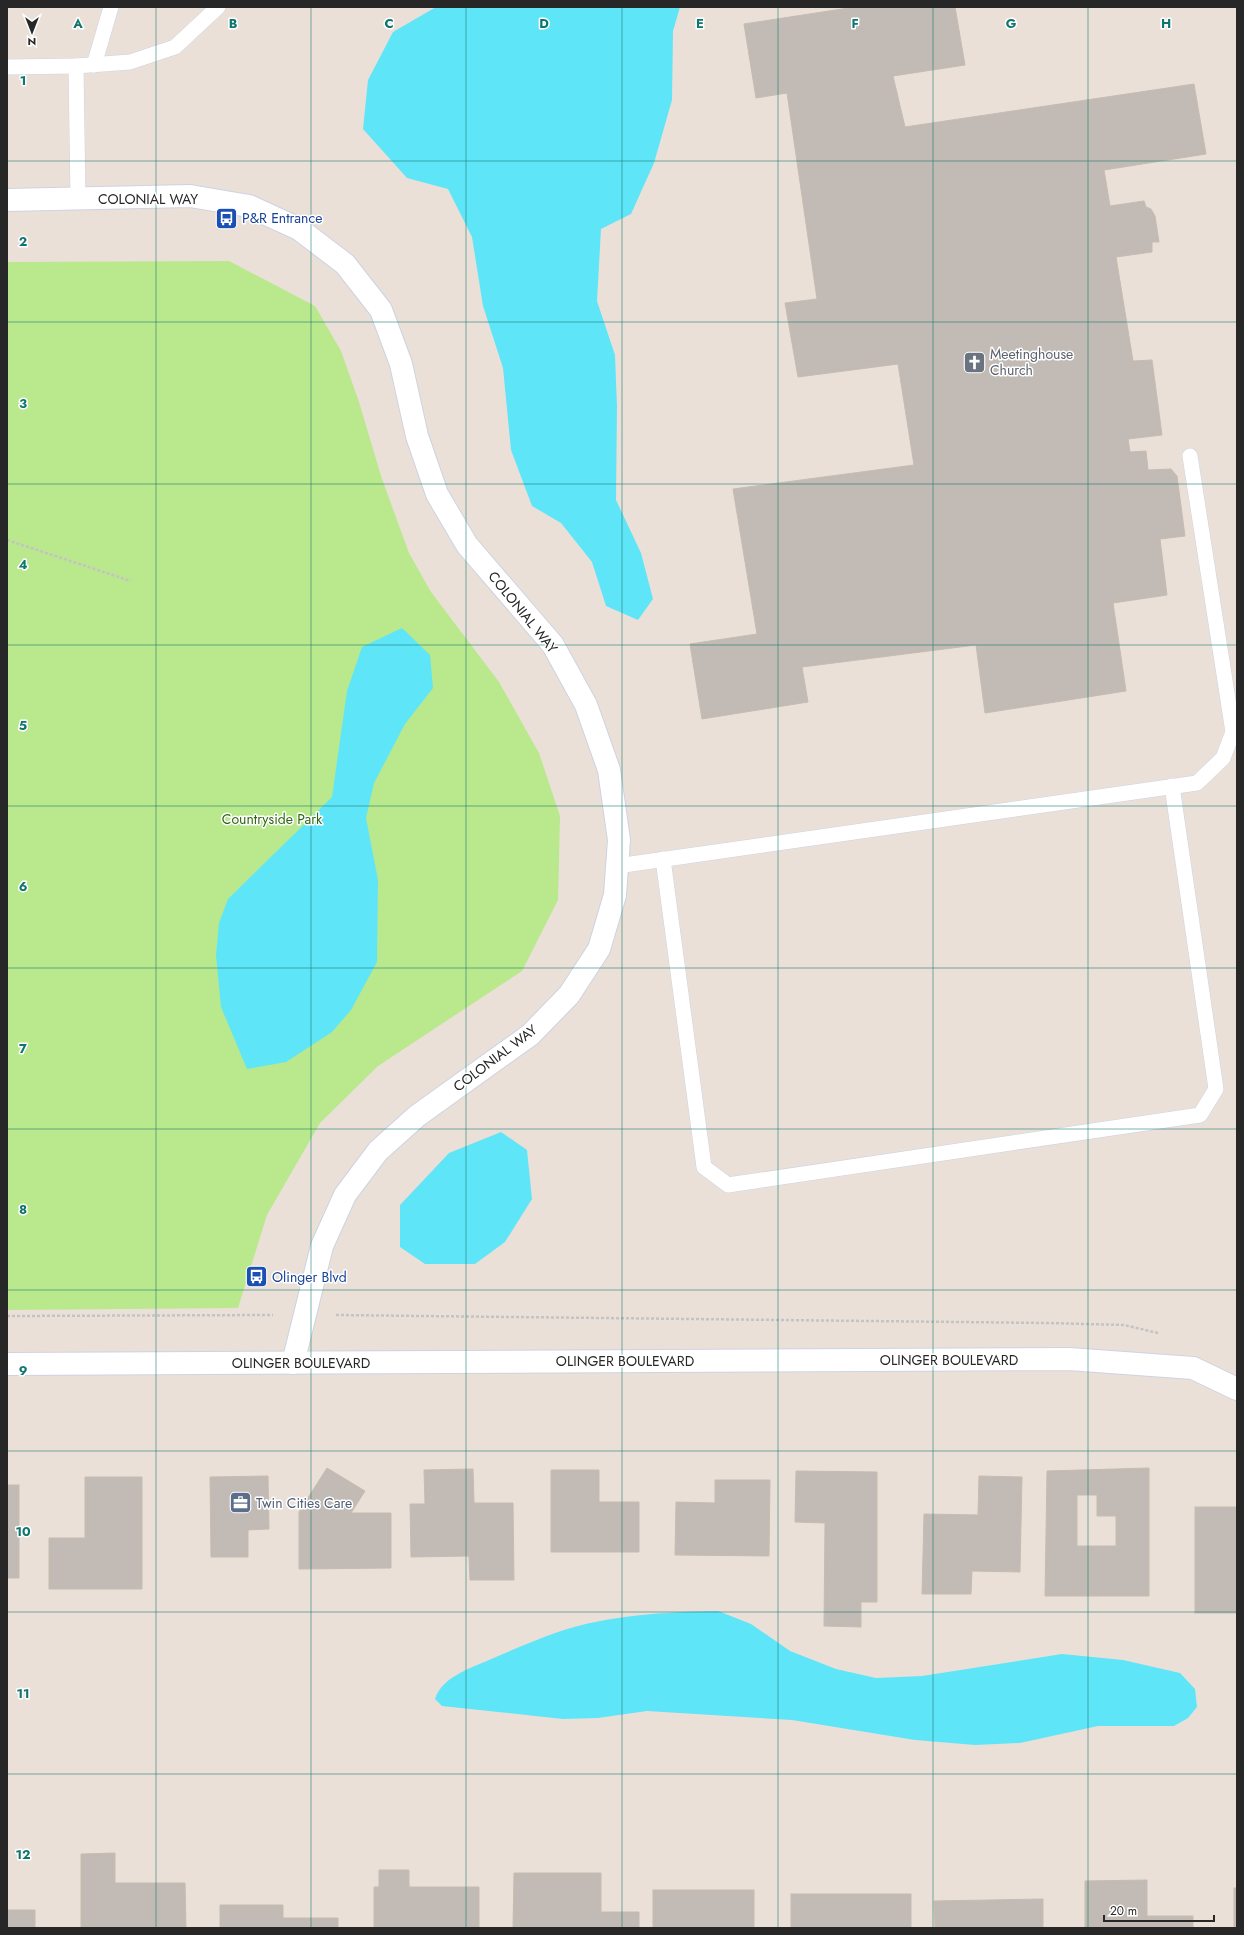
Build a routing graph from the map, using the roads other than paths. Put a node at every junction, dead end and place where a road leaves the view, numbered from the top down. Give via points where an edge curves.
1 (111, 7) edge
2 (218, 7) edge
3 (94, 65) junction
4 (76, 66) junction
5 (7, 67) edge
6 (78, 199) junction
7 (7, 200) edge
8 (1190, 456) dead end
9 (1172, 786) junction
10 (663, 859) junction
11 (617, 866) junction
12 (293, 1363) junction
13 (7, 1364) edge
14 (1237, 1389) edge

1 - 3 lane
2 - 3 lane via 175,47 130,62
3 - 4 lane
4 - 5 lane
4 - 6 lane
6 - 7 street, COLONIAL WAY
6 - 11 street, COLONIAL WAY via 190,196 249,206 299,229 345,264 381,310 401,364 417,436 437,494 467,545 553,644 586,705 609,770 619,840
8 - 9 lane via 1233,732 1223,758 1197,783
9 - 10 lane
9 - 10 lane via 1216,1089 1200,1114 728,1184 704,1168
10 - 11 lane
11 - 12 street, COLONIAL WAY via 615,895 599,949 569,995 530,1035 417,1116 378,1151 345,1195 322,1246
12 - 13 street, OLINGER BOULEVARD
12 - 14 street, OLINGER BOULEVARD via 1069,1359 1193,1368

